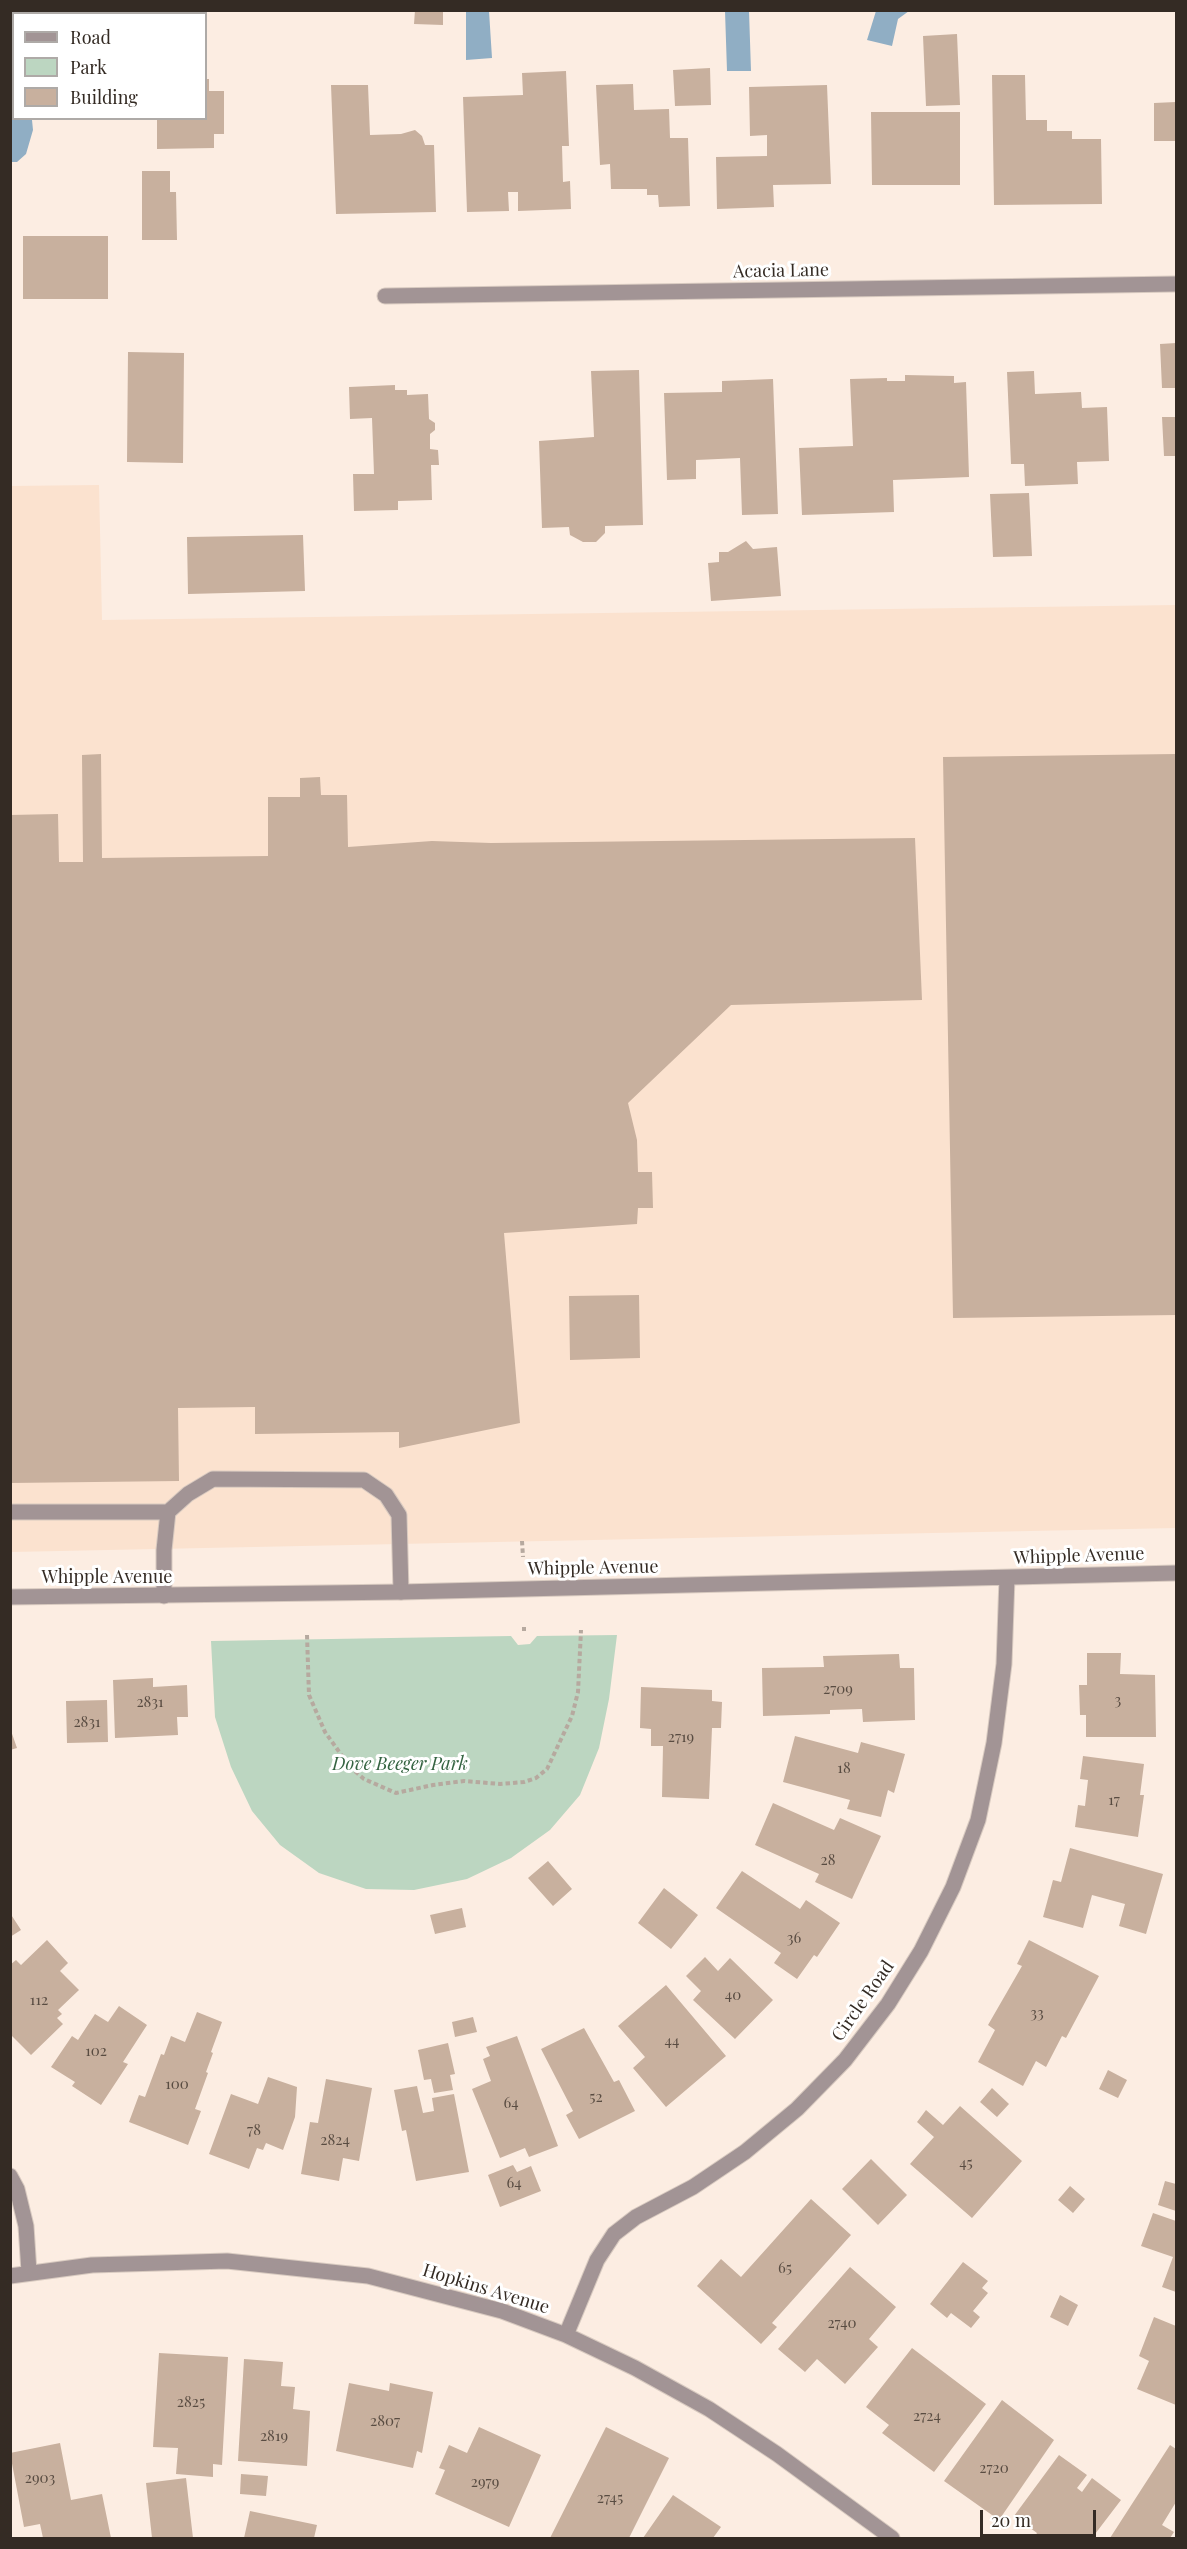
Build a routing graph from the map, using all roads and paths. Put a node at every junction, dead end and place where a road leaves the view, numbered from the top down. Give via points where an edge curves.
1 (1176, 284) edge
2 (385, 296) dead end
3 (10, 1512) edge
4 (168, 1512) junction
5 (522, 1541) dead end
6 (523, 1557) dead end
7 (1176, 1573) edge
8 (1007, 1578) junction
9 (401, 1592) junction
10 (164, 1596) junction
11 (10, 1597) edge
12 (581, 1630) dead end
13 (307, 1635) dead end
14 (10, 2176) edge
15 (29, 2272) junction
16 (10, 2276) edge
17 (566, 2335) junction
18 (892, 2538) edge

1 - 2 street, Acacia Lane
3 - 4 street
4 - 9 street via 213,1479 364,1480 386,1495 399,1515
4 - 10 street
5 - 6 path
7 - 8 street, Whipple Avenue
8 - 9 street, Whipple Avenue
8 - 17 street, Circle Road via 1001,1686 980,1809 953,1887 921,1950 888,2004 845,2060 797,2109 736,2158 614,2234 597,2260
9 - 10 street, Whipple Avenue
10 - 11 street, Whipple Avenue
12 - 13 path via 578,1692 548,1769 524,1782 464,1781 396,1792 364,1779 324,1732 309,1695
14 - 15 street via 26,2226
15 - 16 street, Hopkins Avenue
15 - 17 street, Hopkins Avenue via 92,2265 216,2261 303,2267 368,2276 435,2292
17 - 18 street, Hopkins Avenue via 636,2368 708,2409

